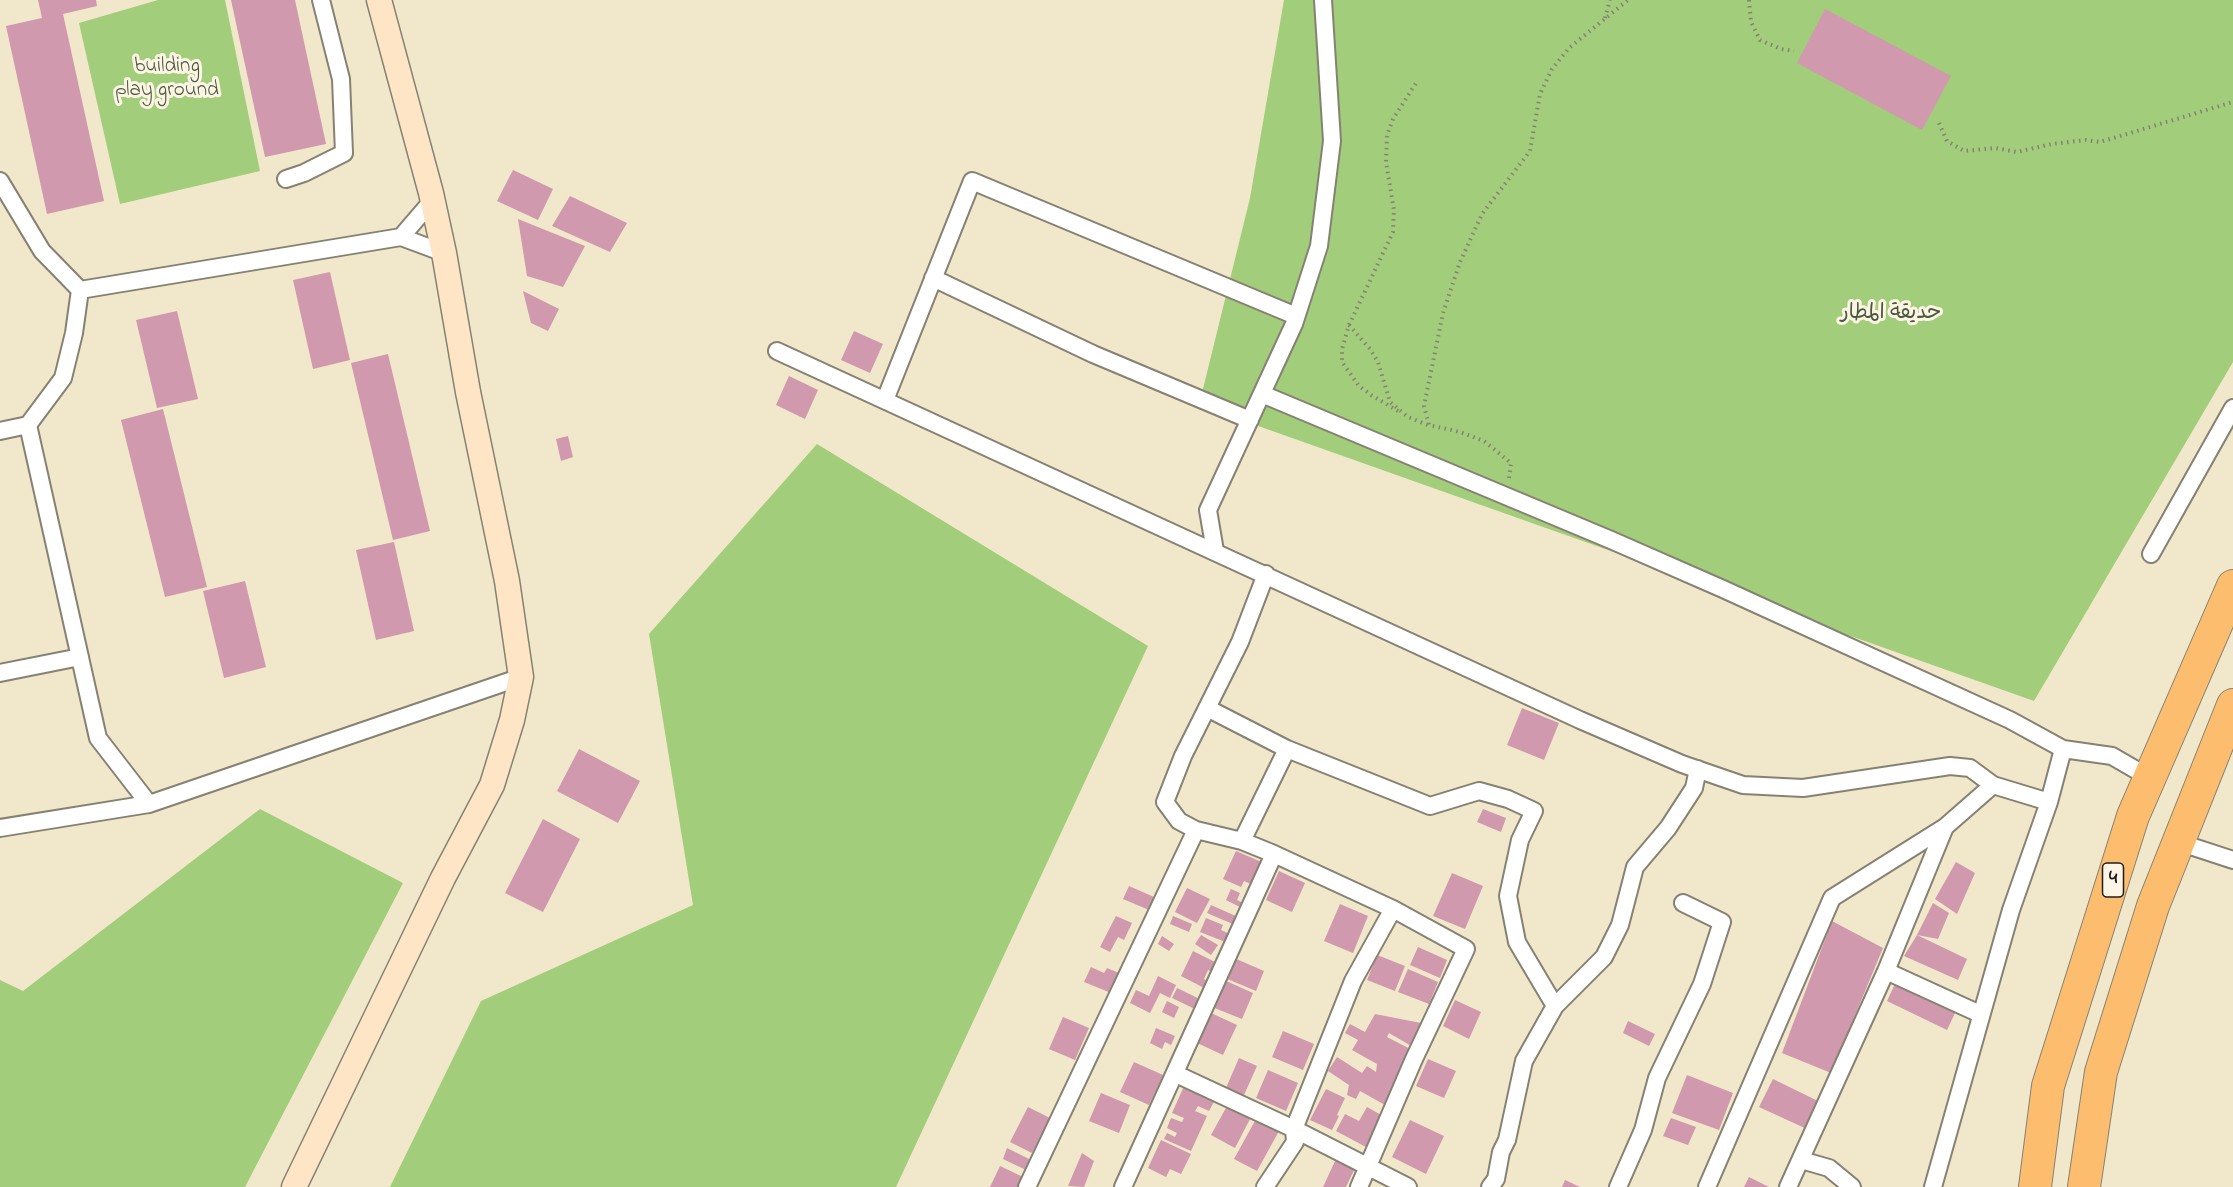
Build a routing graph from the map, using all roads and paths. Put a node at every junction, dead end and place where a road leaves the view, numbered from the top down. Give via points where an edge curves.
1 (321, 0) edge
2 (379, 0) edge
3 (1323, 0) edge
4 (1610, 0) edge
5 (1628, 0) edge
6 (1749, 0) edge
7 (1604, 19) junction
8 (1794, 51) dead end
9 (1418, 80) dead end
10 (2233, 102) edge
11 (1939, 123) dead end
12 (286, 179) dead end
13 (0, 181) edge
14 (432, 201) junction
15 (401, 237) junction
16 (444, 253) junction
17 (933, 278) junction
18 (80, 290) junction
19 (1296, 316) junction
20 (1349, 325) junction
21 (777, 351) dead end
22 (1262, 394) junction
23 (885, 399) junction
24 (2233, 408) edge
25 (1398, 411) junction
26 (1250, 420) junction
27 (28, 425) junction
28 (1429, 425) junction
29 (0, 431) edge
30 (1508, 497) junction
31 (1215, 551) junction
32 (2151, 554) dead end
33 (1266, 574) junction
34 (2233, 586) edge
35 (80, 657) junction
36 (0, 674) edge
37 (521, 677) junction
38 (2233, 705) edge
39 (1207, 708) junction
40 (1287, 749) junction
41 (2063, 749) junction
42 (1698, 769) junction
43 (2150, 778) junction
44 (1993, 785) junction
45 (2049, 802) junction
46 (149, 804) junction
47 (1945, 827) junction
48 (0, 828) edge
49 (1196, 830) junction
50 (1242, 841) junction
51 (2178, 842) junction
52 (1275, 855) junction
53 (2233, 860) edge
54 (1683, 903) dead end
55 (1393, 909) junction
56 (1886, 971) junction
57 (1555, 1006) junction
58 (1980, 1014) junction
59 (1176, 1074) junction
60 (1294, 1129) junction
61 (1801, 1160) junction
62 (1368, 1167) junction
63 (1496, 1184) edge
64 (294, 1187) edge
65 (1027, 1187) edge
66 (1123, 1187) edge
67 (1265, 1187) edge
68 (1359, 1187) edge
69 (1408, 1187) edge
70 (1618, 1187) edge
71 (1707, 1187) edge
72 (1788, 1187) edge
73 (1852, 1187) edge
74 (1933, 1187) edge
75 (2035, 1187) edge
76 (2084, 1187) edge

1 - 12 street via 341,79 344,153
2 - 14 main road
3 - 19 street via 1332,141 1319,246
4 - 7 path
5 - 7 path
6 - 8 path via 1751,22 1760,40
7 - 28 path via 1569,48 1552,69 1540,94 1530,151 1482,214 1460,262 1432,361 1424,406
9 - 20 path via 1387,135 1393,232
10 - 11 path via 2100,142 2052,144 2017,152 1995,148 1964,151 1947,141
13 - 18 street via 42,251
14 - 15 street
14 - 16 main road
15 - 16 street
15 - 18 street
16 - 37 main road via 507,581
17 - 19 street via 972,181
17 - 23 street
17 - 26 street via 1093,354
18 - 27 street via 63,378
19 - 22 street
20 - 25 path via 1378,362 1390,402
20 - 25 path via 1342,362 1359,386
21 - 23 street
22 - 26 street
22 - 30 street
23 - 31 street
24 - 32 street
25 - 28 path
26 - 31 street via 1208,510
27 - 29 street
27 - 35 street
28 - 30 path via 1484,441 1511,463
30 - 41 street via 1744,599 2010,720
31 - 33 street
33 - 39 street via 1240,642
33 - 42 street via 1580,720
34 - 43 highway, 4
35 - 36 street
35 - 46 street via 98,738
37 - 46 street
37 - 64 main road via 492,785
38 - 51 highway, 4
39 - 40 street
39 - 49 street via 1165,802 1179,821
40 - 50 street
40 - 57 street via 1430,806 1479,791 1534,811 1520,840 1508,896 1517,942
41 - 43 street via 2112,756
41 - 45 street
42 - 44 street via 1743,785 1803,788 1950,766 1970,768
42 - 57 street via 1694,788 1668,828 1635,867 1620,925 1604,957
43 - 75 highway, 4 via 2133,816 2048,1086
44 - 45 street
44 - 47 street
45 - 58 street
46 - 48 street
47 - 56 street
47 - 71 street via 1832,898
49 - 50 street
49 - 65 street
50 - 52 street
51 - 53 street
51 - 76 highway, 4 via 2153,906 2102,1072
52 - 55 street
52 - 59 street
54 - 70 street via 1722,922 1702,984 1657,1078 1643,1130
55 - 60 street via 1353,981
55 - 62 street via 1466,949
56 - 58 street
56 - 61 street
57 - 63 street via 1524,1061
58 - 74 street
59 - 60 street
59 - 66 street
60 - 62 street
60 - 67 street via 1295,1142
61 - 72 street
61 - 73 street via 1829,1168
62 - 68 street
62 - 69 street

